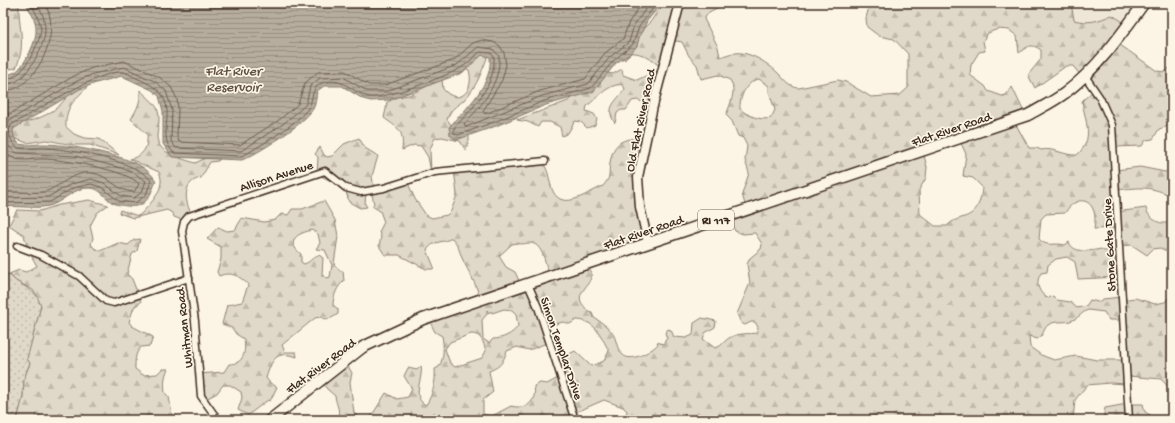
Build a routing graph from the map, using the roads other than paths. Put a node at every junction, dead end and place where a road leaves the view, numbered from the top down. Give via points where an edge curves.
1 (680, 3) edge
2 (1144, 3) edge
3 (1085, 76) junction
4 (546, 161) dead end
5 (648, 242) junction
6 (17, 246) dead end
7 (188, 278) junction
8 (528, 284) junction
9 (218, 420) edge
10 (270, 420) edge
11 (575, 420) edge
12 (1129, 420) edge

1 - 5 street, Old Flat River Road via 653,106 638,177 640,207
2 - 3 main road, Flat River Road / RI 117 via 1107,54
3 - 5 main road, Flat River Road / RI 117 via 1064,93 1020,119
3 - 12 street, Stone Gate Drive via 1100,98 1112,126
4 - 7 street, Allison Avenue via 435,172 384,188 361,192 346,188 325,171 232,201 189,216 184,222 182,231
5 - 8 main road, Flat River Road / RI 117
6 - 7 street, Whitman Road via 41,255 79,276 106,301 114,304
7 - 9 street, Whitman Road via 195,321 201,396
8 - 10 main road, Flat River Road / RI 117 via 423,319 363,347
8 - 11 street, Simon Templar Drive

